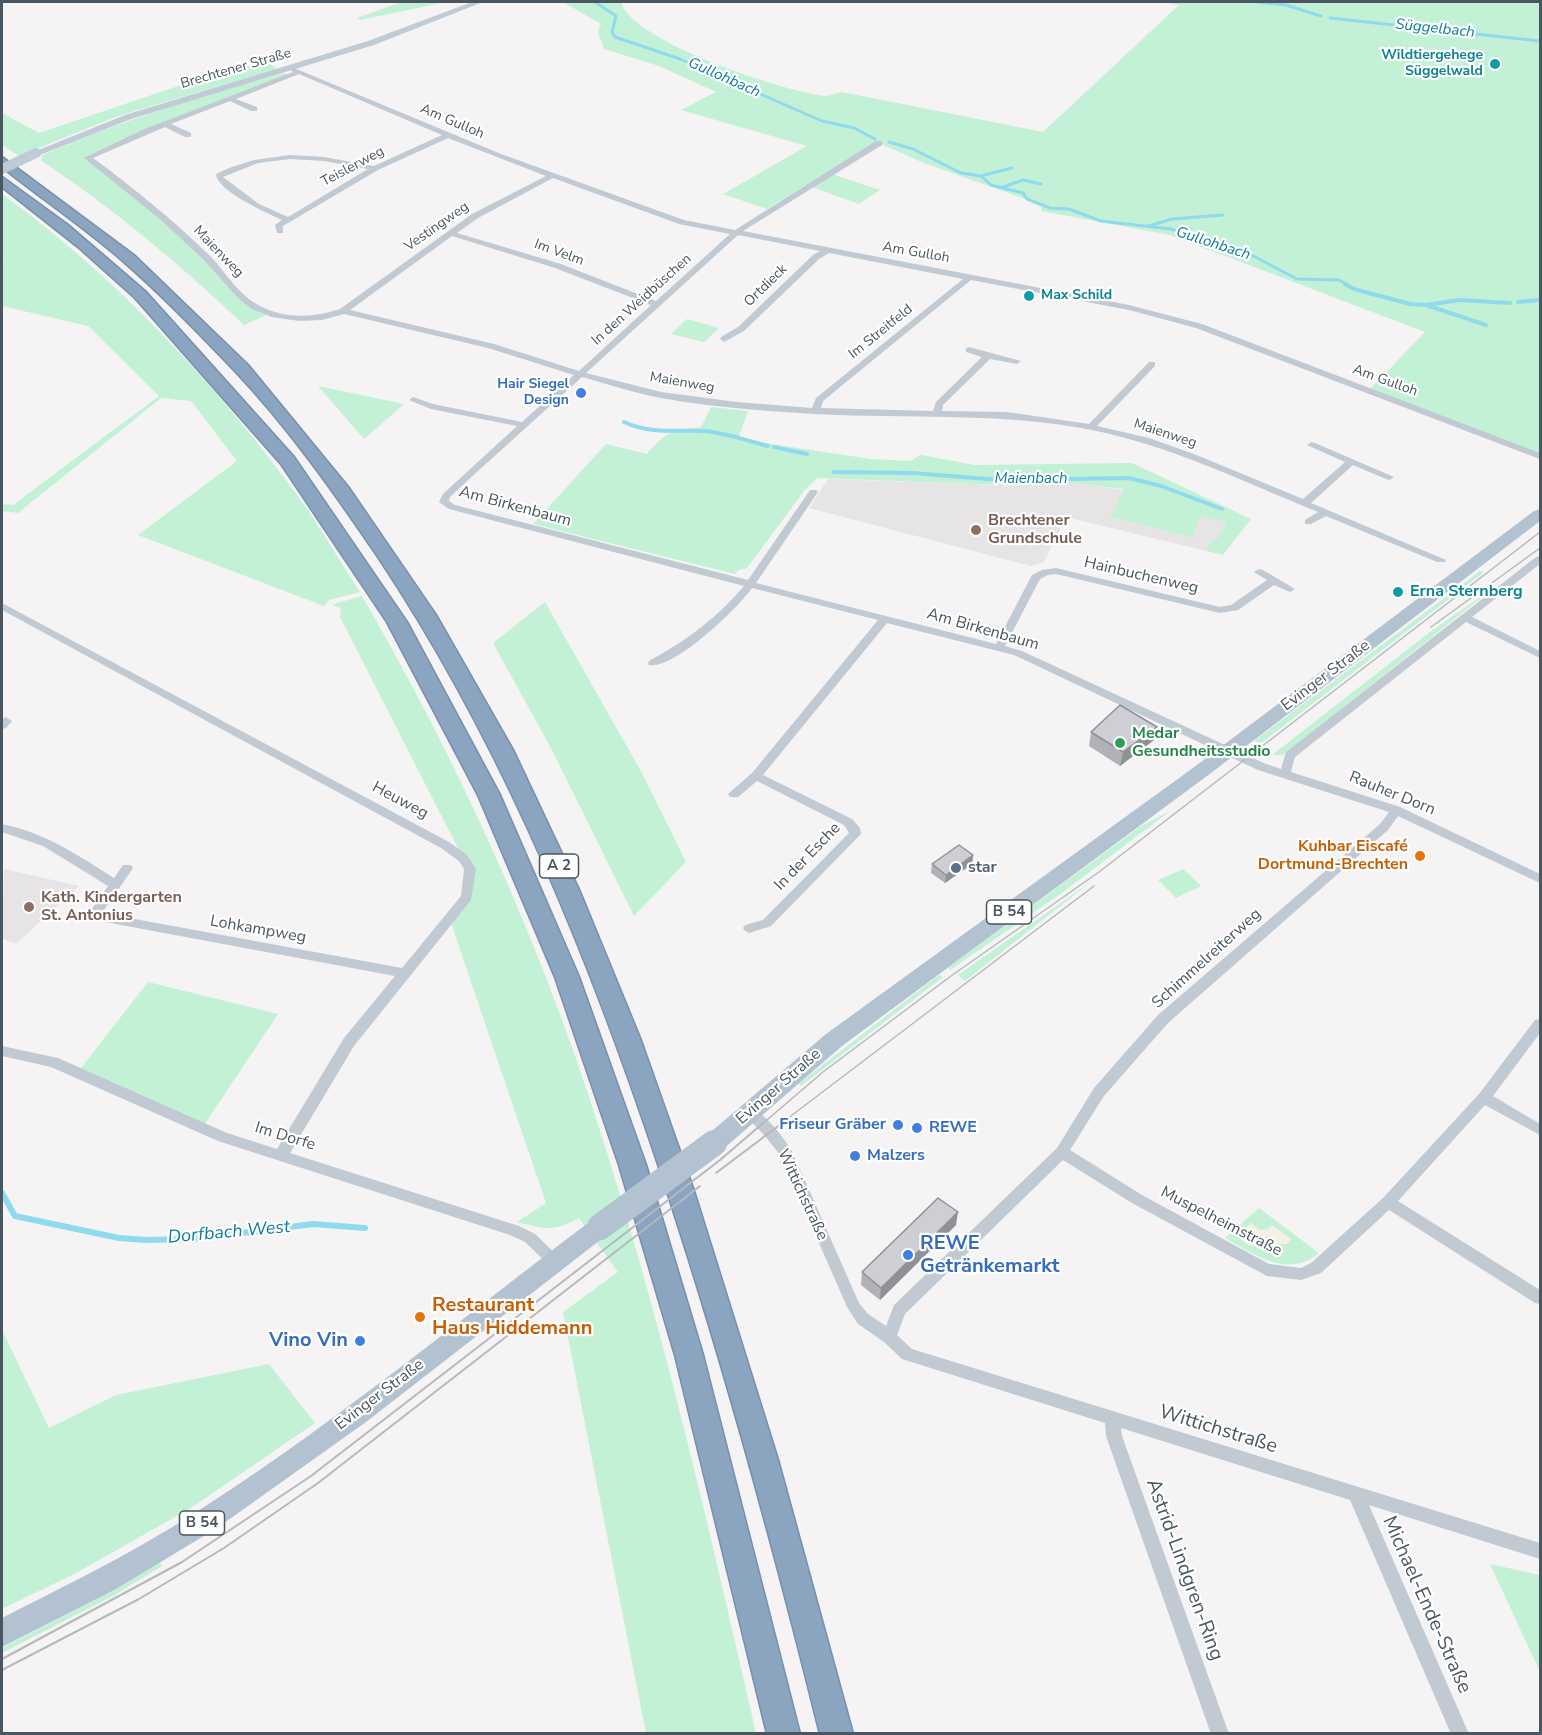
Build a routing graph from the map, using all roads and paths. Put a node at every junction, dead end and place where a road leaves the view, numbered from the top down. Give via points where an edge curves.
1 (479, 2) edge
2 (294, 70) junction
3 (231, 99) junction
4 (254, 109) dead end
5 (165, 124) junction
6 (188, 135) dead end
7 (448, 135) junction
8 (879, 143) dead end
9 (88, 158) joint
10 (2, 161) edge
11 (375, 168) junction
12 (2, 169) edge
13 (551, 176) junction
14 (2, 182) edge
15 (287, 219) junction
16 (280, 231) dead end
17 (736, 232) junction
18 (450, 233) junction
19 (826, 251) junction
20 (970, 277) junction
21 (657, 305) junction
22 (343, 311) junction
23 (724, 339) dead end
24 (969, 350) dead end
25 (988, 356) junction
26 (1017, 361) dead end
27 (1152, 364) dead end
28 (580, 374) junction
29 (413, 400) dead end
30 (816, 411) junction
31 (937, 413) junction
32 (524, 425) junction
33 (1091, 427) junction
34 (1312, 445) dead end
35 (1540, 456) edge
36 (1352, 461) junction
37 (1389, 477) dead end
38 (813, 492) dead end
39 (444, 502) joint
40 (1305, 503) junction
41 (1326, 512) junction
42 (1540, 514) edge
43 (1308, 522) dead end
44 (1540, 559) edge
45 (1441, 560) dead end
46 (1259, 572) dead end
47 (1274, 580) junction
48 (752, 584) junction
49 (1290, 589) dead end
50 (2, 606) edge
51 (1466, 618) junction
52 (885, 619) junction
53 (999, 648) junction
54 (1539, 661) edge
55 (653, 663) dead end
56 (1228, 750) junction
57 (1285, 775) junction
58 (756, 776) junction
59 (734, 794) dead end
60 (1396, 810) junction
61 (2, 828) edge
62 (127, 868) dead end
63 (1540, 877) edge
64 (116, 885) junction
65 (749, 928) dead end
66 (403, 973) junction
67 (1540, 1024) edge
68 (2, 1051) edge
69 (1485, 1098) junction
70 (750, 1113) junction
71 (1540, 1130) edge
72 (1062, 1152) junction
73 (281, 1155) junction
74 (1388, 1202) junction
75 (554, 1262) junction
76 (1540, 1298) edge
77 (889, 1337) junction
78 (1112, 1419) junction
79 (1355, 1493) junction
80 (1540, 1551) edge
81 (2, 1634) edge
82 (784, 1734) edge
83 (837, 1734) edge
84 (1220, 1734) edge
85 (1460, 1734) edge

1 - 2 street, Brechtener Straße
2 - 3 street, Brechtener Straße
2 - 7 street, Am Gulloh
2 - 12 street, Brechtener Straße, bridge via 164,104
3 - 4 street, Brechtener Straße
3 - 5 street, Brechtener Straße
5 - 6 street
5 - 9 street, Brechtener Straße
7 - 11 street, Teislerweg
7 - 13 street, Am Gulloh
8 - 17 street, In den Weidbüschen
9 - 22 street, Maienweg via 163,216 254,307 269,314 298,318 331,316
10 - 83 highway, A 2 via 122,250 218,341 266,394 348,497 411,588 508,759 557,861 656,1115 762,1451
11 - 15 street, Teislerweg
11 - 15 street via 286,156 246,164 219,176 256,206
13 - 17 street, Am Gulloh via 681,222
13 - 18 street, Vestingweg
14 - 82 highway, A 2 via 113,269 248,409 374,582 463,741 549,934 592,1046 635,1176 709,1434
15 - 16 street, Teislerweg via 279,225
17 - 19 street, Am Gulloh
17 - 21 street, In den Weidbüschen
18 - 21 street, Im Velm via 558,266
18 - 22 street, Vestingweg
19 - 20 street, Am Gulloh
19 - 23 street, Ortdieck via 741,329
20 - 30 street, Im Streitfeld via 819,400
20 - 35 street, Am Gulloh via 1199,326
21 - 28 street, In den Weidbüschen
22 - 28 street, Maienweg via 491,346
24 - 25 street
25 - 26 street
25 - 31 street via 939,404
27 - 33 street
28 - 30 street, Maienweg via 661,395
28 - 32 street, In den Weidbüschen
29 - 32 street
30 - 31 street, Maienweg
31 - 33 street, Maienweg via 1007,415
32 - 39 street, In den Weidbüschen
33 - 40 street, Maienweg via 1175,450
34 - 36 street
36 - 37 street
36 - 40 street
38 - 48 street
39 - 48 street, Am Birkenbaum
40 - 41 street, Maienweg
41 - 43 street
41 - 45 street, Maienweg
42 - 56 main road, Evinger Straße / B 54
44 - 51 street
46 - 47 street
47 - 49 street
47 - 53 street, Hainbuchenweg via 1234,608 1220,610 1056,571 1046,572 1036,577
48 - 52 street, Am Birkenbaum
48 - 55 street via 711,627 682,650
50 - 66 street, Heuweg via 463,858 470,869 467,897
51 - 54 street
51 - 57 street via 1290,755
52 - 53 street, Am Birkenbaum
52 - 58 street
53 - 56 street, Am Birkenbaum via 1040,661
56 - 57 street, Rauher Dorn
56 - 70 main road, Evinger Straße / B 54 via 834,1041
57 - 60 street, Rauher Dorn
58 - 59 street
58 - 65 street, In der Esche via 848,822 855,828 855,834 767,923
60 - 63 street, Rauher Dorn
60 - 72 street, Schimmelreiterweg via 1384,826 1163,1019 1099,1092
61 - 64 street via 46,842
62 - 64 street, Lohkampweg
64 - 66 street, Lohkampweg via 93,916
66 - 73 street, Heuweg via 349,1042
67 - 69 street, Muspelheimstraße
68 - 73 street, Im Dorfe via 52,1062 223,1137
69 - 71 street
69 - 74 street, Muspelheimstraße
70 - 75 main road, Evinger Straße / B 54, bridge
70 - 77 street, Wittichstraße via 786,1153 854,1307 863,1319
72 - 74 street, Muspelheimstraße via 1222,1246 1267,1270 1285,1274 1301,1274 1316,1268
72 - 77 street via 899,1310
73 - 75 street, Im Dorfe via 514,1230 538,1244
74 - 76 street
75 - 81 main road, Evinger Straße / B 54 via 215,1515 129,1567
77 - 78 street, Wittichstraße via 907,1354
78 - 79 street, Wittichstraße
78 - 84 street, Astrid-Lindgren-Ring via 1114,1436
79 - 80 street, Wittichstraße
79 - 85 street, Michael-Ende-Straße

